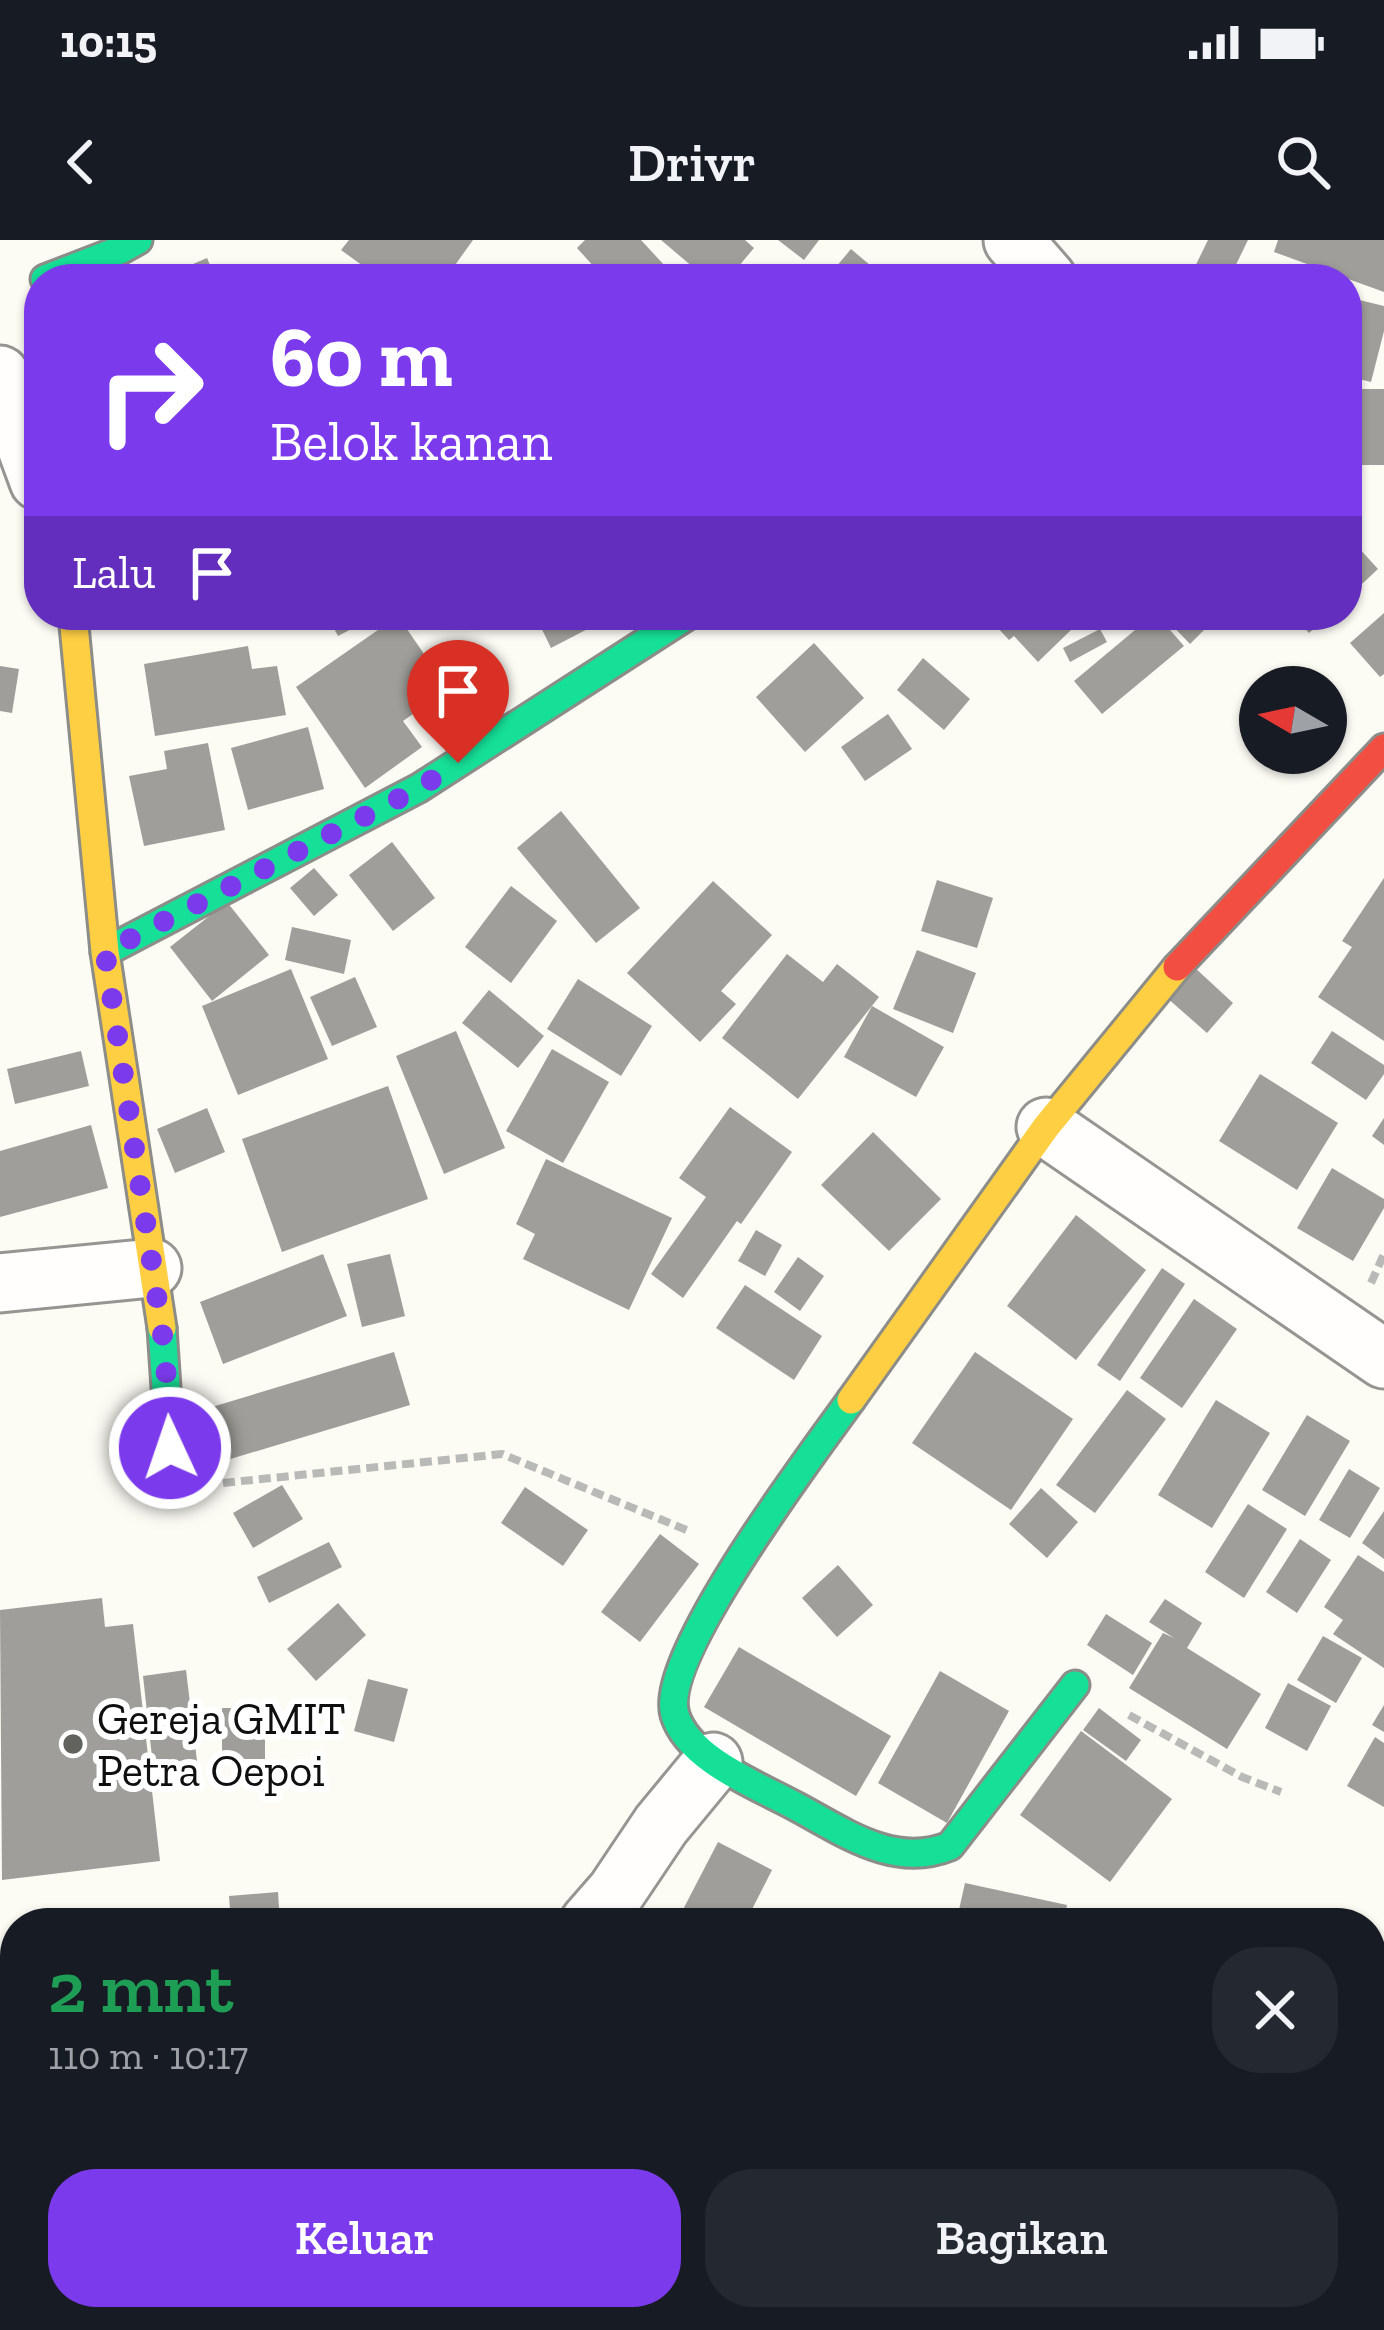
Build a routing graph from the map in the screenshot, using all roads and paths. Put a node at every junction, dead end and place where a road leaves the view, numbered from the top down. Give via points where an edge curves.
1 (138, 240) edge
2 (1013, 240) edge
3 (84, 264) edge
4 (1033, 264) edge
5 (0, 375) edge
6 (24, 440) edge
7 (74, 630) edge
8 (665, 630) edge
9 (1384, 748) edge
10 (105, 952) junction
11 (1046, 1127) junction
12 (152, 1268) junction
13 (0, 1283) edge
14 (1384, 1359) edge
15 (155, 1490) joint
16 (742, 1553) junction
17 (1075, 1685) joint
18 (713, 1762) junction
19 (1281, 1792) dead end
20 (602, 1908) edge

1 - 3 street
2 - 4 street
5 - 6 street
7 - 10 street
8 - 10 street via 419,788
9 - 11 street via 1187,955
10 - 12 street
11 - 14 street
11 - 16 street
12 - 13 street
12 - 15 street via 170,1448
15 - 16 path via 502,1454
16 - 18 street via 675,1687 682,1731
17 - 18 street via 950,1846 935,1853 872,1847
17 - 19 path
18 - 20 street

